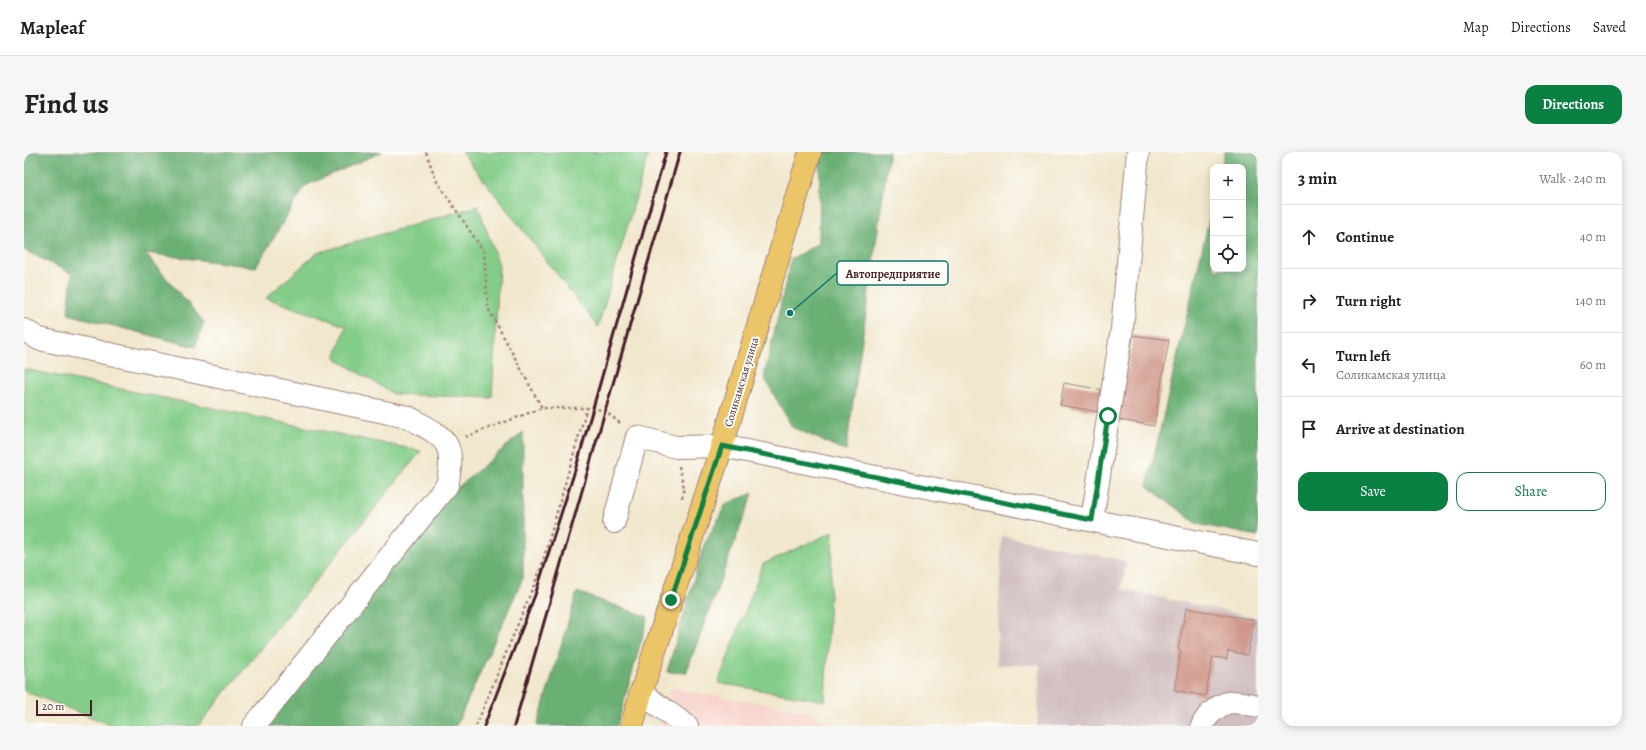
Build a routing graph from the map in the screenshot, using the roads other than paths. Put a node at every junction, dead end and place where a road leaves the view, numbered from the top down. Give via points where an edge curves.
1 (810, 152) edge
2 (1138, 152) edge
3 (24, 330) edge
4 (722, 446) junction
5 (1092, 520) junction
6 (614, 522) dead end
7 (1258, 554) edge
8 (641, 693) junction
9 (1258, 706) edge
10 (254, 726) edge
11 (632, 726) edge
12 (688, 726) edge
13 (1202, 726) edge

1 - 4 main road, Соликамская улица
2 - 5 street via 1122,329
3 - 10 street via 39,339 408,417 432,430 448,444 452,465 447,485
4 - 5 street
4 - 6 street via 676,448 637,437
4 - 8 main road, Соликамская улица
5 - 7 street
8 - 11 main road, Соликамская улица
8 - 12 street
9 - 13 street via 1236,702 1224,703 1205,718

